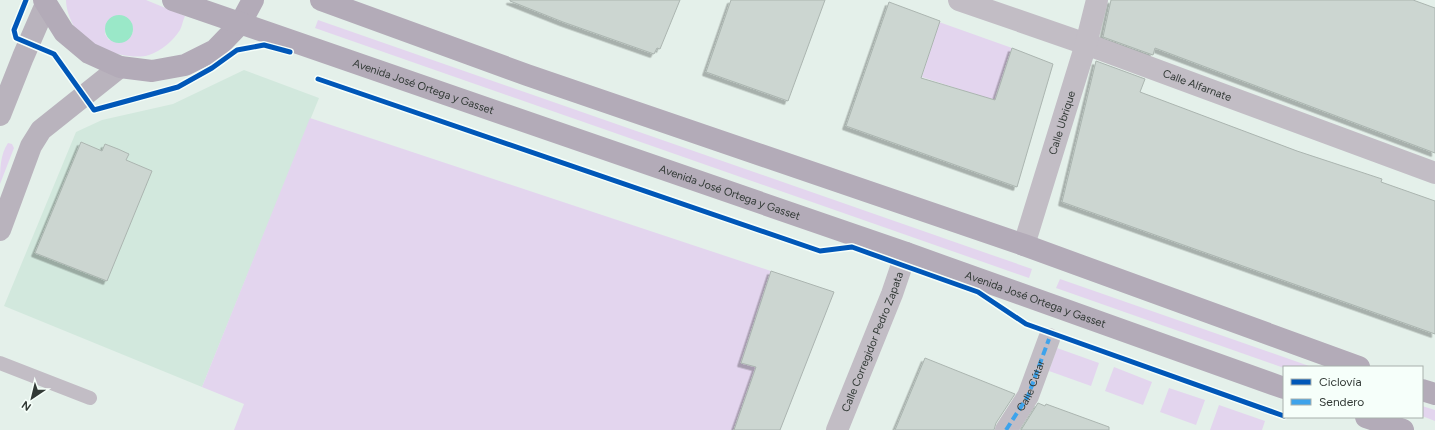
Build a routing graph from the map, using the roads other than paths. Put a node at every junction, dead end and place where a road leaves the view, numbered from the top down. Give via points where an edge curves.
1 (173, 0) edge
2 (253, 0) edge
3 (959, 0) edge
4 (1097, 0) edge
5 (328, 1) edge
6 (45, 2) edge
7 (240, 24) junction
8 (1086, 44) junction
9 (120, 67) junction
10 (0, 115) edge
11 (1435, 173) edge
12 (0, 230) edge
13 (1024, 245) junction
14 (906, 253) junction
15 (1049, 339) dead end
16 (0, 363) edge
17 (1356, 366) edge
18 (1283, 388) edge
19 (1423, 390) edge
20 (1435, 394) edge
21 (90, 398) dead end
22 (1369, 418) edge
23 (837, 430) edge
24 (1006, 430) edge
25 (1403, 430) edge

1 - 7 main road, Avenida José Ortega y Gasset
2 - 7 main road
3 - 8 street, Calle Alfarnate
4 - 8 street, Calle Ubrique
5 - 13 main road via 527,75
6 - 9 main road via 64,32 89,53
6 - 10 main road
7 - 9 main road via 214,50 185,65 152,70
7 - 14 main road, Avenida José Ortega y Gasset
8 - 11 street, Calle Alfarnate
8 - 13 street, Calle Ubrique
9 - 12 main road via 41,130 32,146
13 - 17 main road
14 - 18 main road, Avenida José Ortega y Gasset
14 - 23 street, Calle Corregidor Pedro Zapata
15 - 24 street, Calle Cútar via 1028,396
16 - 21 lane
19 - 20 main road
22 - 25 main road

